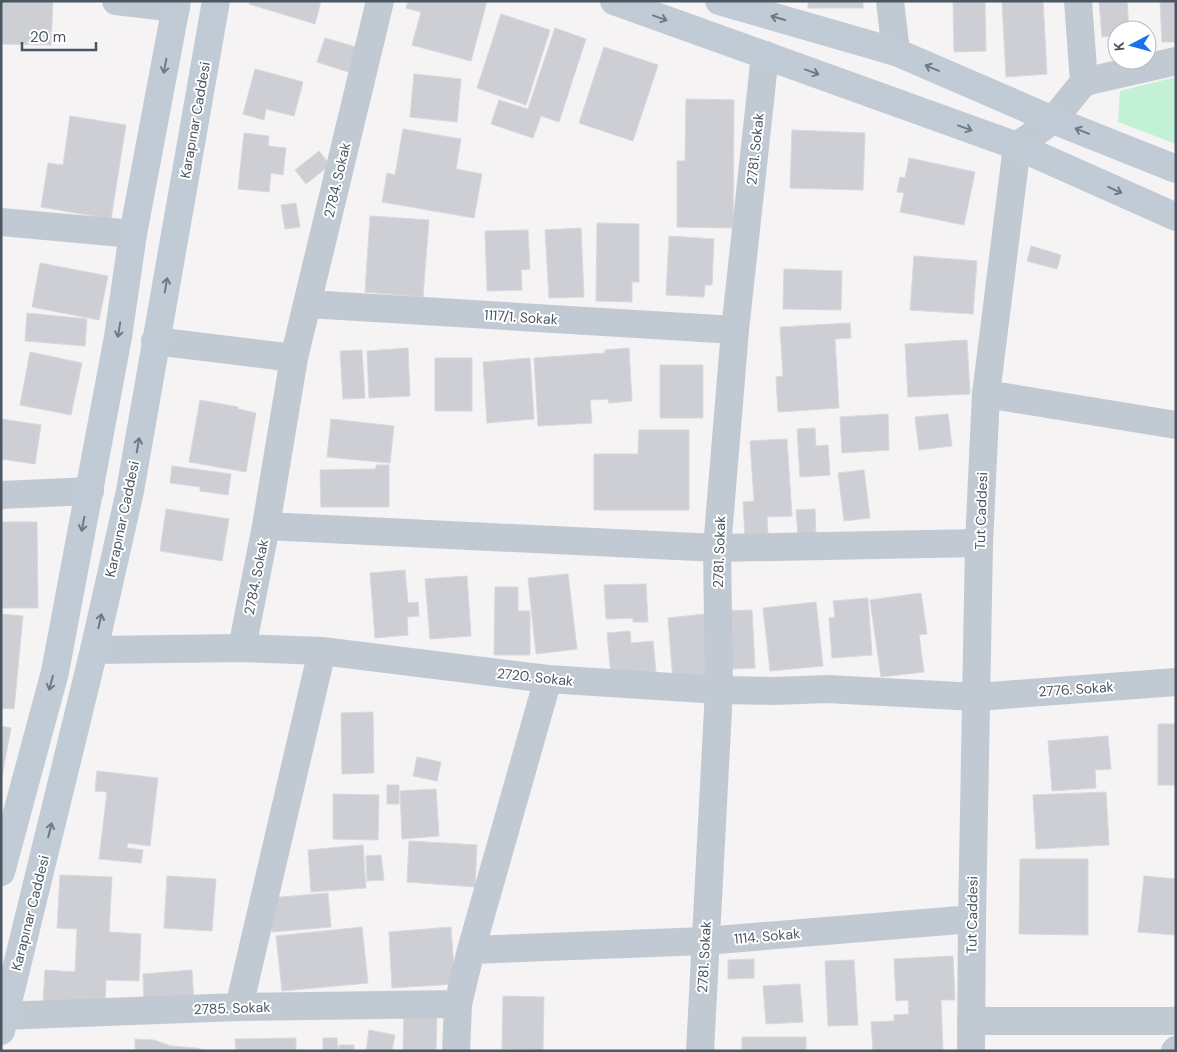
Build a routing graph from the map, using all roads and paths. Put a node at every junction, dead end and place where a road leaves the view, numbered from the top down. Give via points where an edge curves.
1 (116, 1) edge
2 (216, 1) edge
3 (380, 1) edge
4 (614, 1) edge
5 (719, 1) edge
6 (890, 1) edge
7 (1078, 1) edge
8 (176, 5) edge
9 (896, 52) junction
10 (765, 55) junction
11 (1176, 61) edge
12 (1084, 82) junction
13 (1053, 120) junction
14 (1017, 146) junction
15 (1176, 169) edge
16 (1176, 217) edge
17 (1, 222) edge
18 (133, 234) junction
19 (308, 304) junction
20 (735, 330) junction
21 (156, 341) junction
22 (294, 358) junction
23 (986, 394) junction
24 (1176, 425) edge
25 (90, 491) junction
26 (1, 496) edge
27 (266, 526) junction
28 (979, 543) junction
29 (717, 548) junction
30 (242, 648) junction
31 (94, 650) junction
32 (322, 651) junction
33 (548, 679) junction
34 (1176, 682) edge
35 (719, 690) junction
36 (977, 696) junction
37 (1, 872) edge
38 (972, 919) junction
39 (704, 941) junction
40 (471, 950) junction
41 (458, 1004) junction
42 (239, 1007) junction
43 (1176, 1020) edge
44 (3, 1021) edge
45 (972, 1021) junction
46 (456, 1051) edge
47 (700, 1051) edge
48 (971, 1051) edge

1 - 8 street
21 -> 2 main road, Karapınar Caddesi
3 - 19 street, 2784. Sokak
4 -> 10 main road
9 -> 5 main road
6 - 9 street
7 - 12 street
8 -> 18 main road
13 -> 9 main road
10 -> 14 main road
10 - 20 street, 2781. Sokak
11 - 12 street
12 - 13 street
13 - 14 street
15 -> 13 main road
14 -> 16 main road
14 - 23 street, Tut Caddesi
17 - 18 street
18 -> 25 main road
19 - 20 street, 1117/1. Sokak
19 - 22 street, 2784. Sokak
20 - 29 street, 2781. Sokak
21 - 22 street
31 -> 21 main road, Karapınar Caddesi via 130,491
22 - 27 street, 2784. Sokak
23 - 24 street
23 - 28 street, Tut Caddesi
25 - 26 street
25 -> 37 main road via 54,672
27 - 29 street
27 - 30 street, 2784. Sokak
28 - 29 street
28 - 36 street, Tut Caddesi
29 - 35 street, 2781. Sokak
30 - 31 street, 2720. Sokak
30 - 32 street, 2720. Sokak
44 -> 31 main road, Karapınar Caddesi
32 - 33 street, 2720. Sokak
32 - 42 street
33 - 35 street, 2720. Sokak
33 - 40 street
34 - 36 street, 2776. Sokak
35 - 36 street, 2720. Sokak via 774,692 827,689
35 - 39 street, 2781. Sokak
36 - 38 street, Tut Caddesi
38 - 39 street, 1114. Sokak
38 - 45 street, Tut Caddesi
39 - 40 street, 1114. Sokak
39 - 47 street, 2781. Sokak
40 - 41 street
41 - 42 street, 2785. Sokak
41 - 46 street
42 - 44 street, 2785. Sokak
43 - 45 street
45 - 48 street, Tut Caddesi

